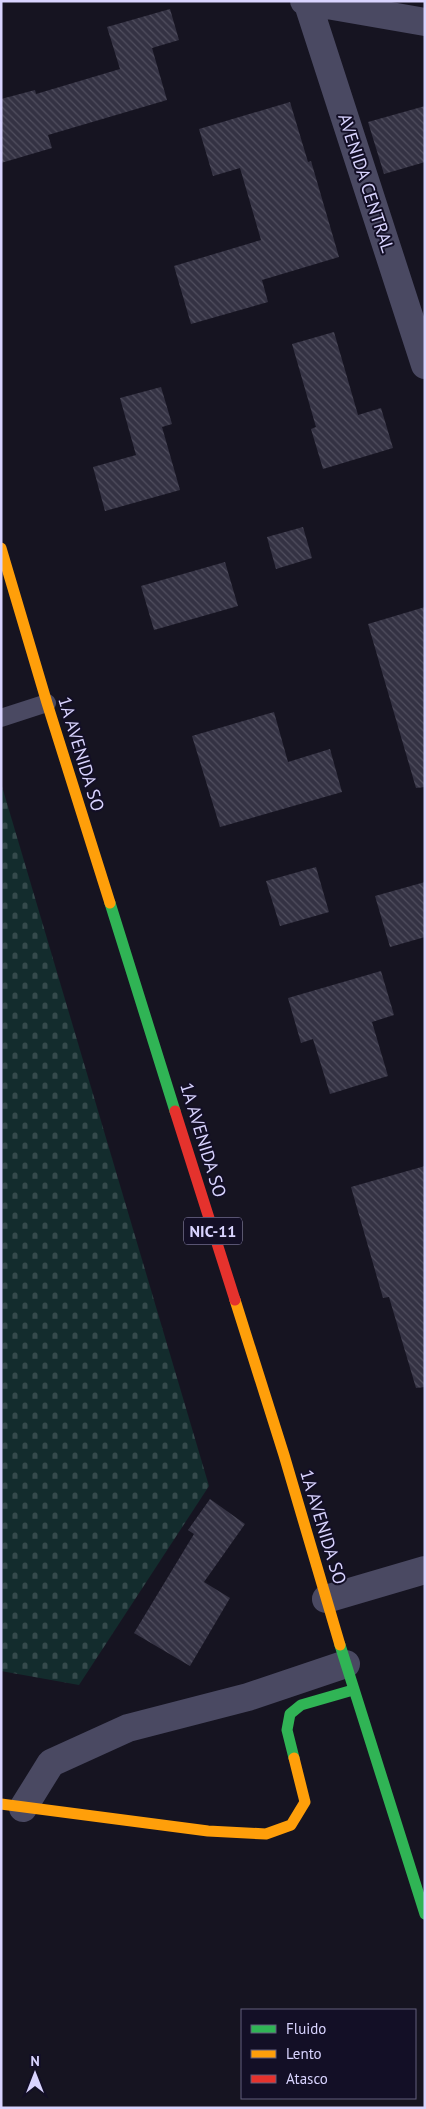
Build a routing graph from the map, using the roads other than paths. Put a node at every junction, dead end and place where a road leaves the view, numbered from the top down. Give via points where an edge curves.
1 (306, 1) edge
2 (425, 22) edge
3 (425, 366) edge
4 (1, 548) edge
5 (47, 704) junction
6 (1, 718) edge
7 (425, 1570) edge
8 (326, 1599) junction
9 (346, 1664) junction
10 (353, 1690) junction
11 (12, 1806) edge
12 (425, 1914) edge

1 - 2 street
1 - 3 street, AVENIDA CENTRAL
4 - 5 main road, 1A AVENIDA SO / NIC-11
5 - 6 lane
5 - 8 main road, 1A AVENIDA SO / NIC-11 via 284,1455
7 - 8 street
8 - 9 main road, 1A AVENIDA SO / NIC-11
9 - 10 main road, 1A AVENIDA SO / NIC-11
9 - 11 street via 248,1697 128,1728 51,1763
10 - 11 main road via 301,1705 290,1714 287,1730 305,1802 291,1825 266,1834 208,1831
10 - 12 main road, 1A AVENIDA SO / NIC-11

